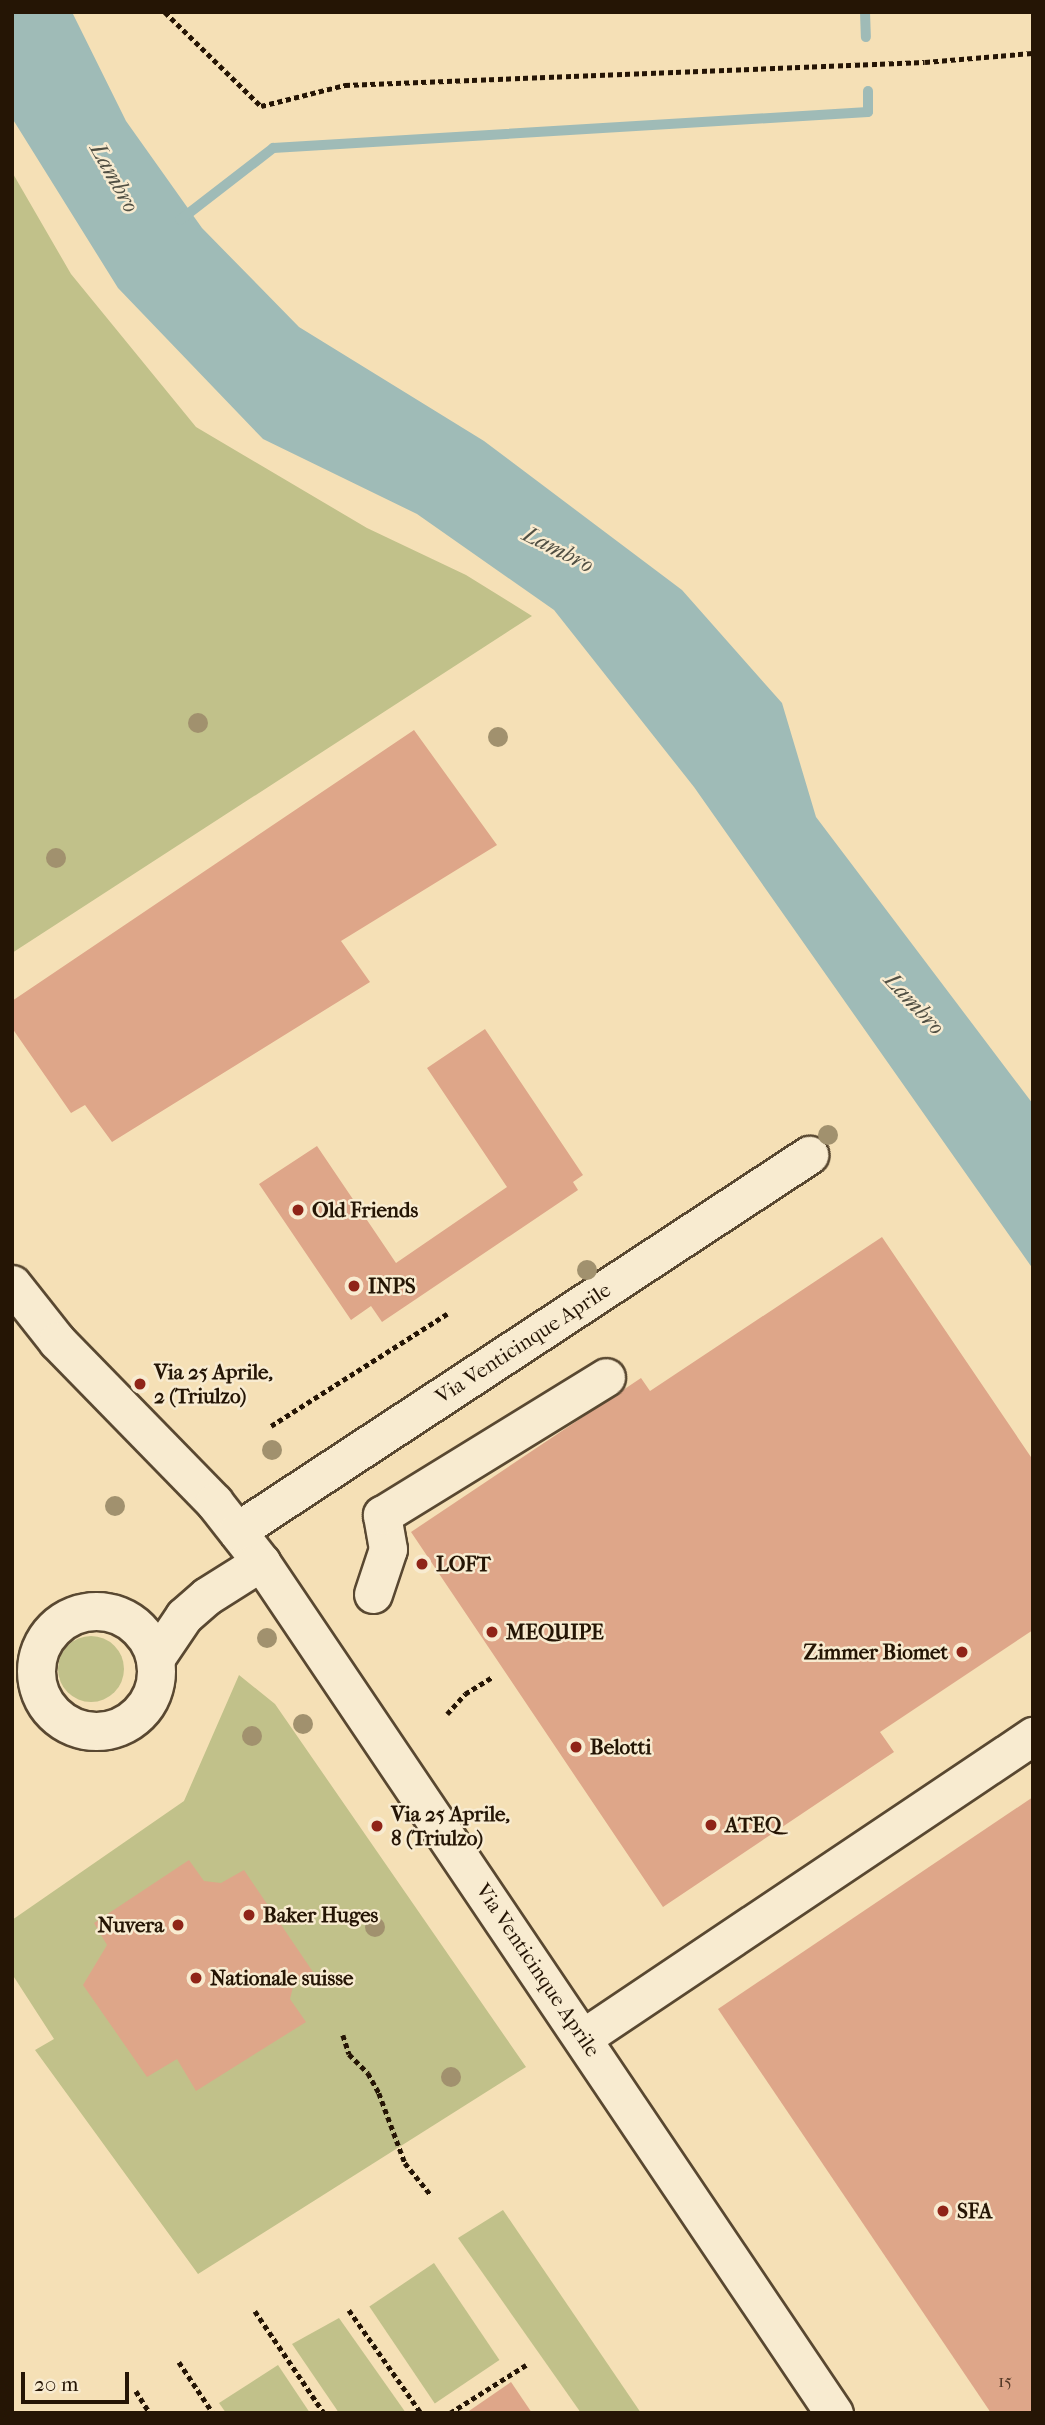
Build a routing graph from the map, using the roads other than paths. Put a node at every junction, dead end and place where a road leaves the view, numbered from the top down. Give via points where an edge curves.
1 (809, 1155) dead end
2 (12, 1284) edge
3 (606, 1377) dead end
4 (237, 1531) junction
5 (261, 1562) junction
6 (373, 1594) dead end
7 (206, 1596) junction
8 (111, 1613) junction
9 (155, 1659) junction
10 (1033, 1736) edge
11 (584, 2037) junction
12 (834, 2413) edge

1 - 4 street, Via Venticinque Aprile
2 - 4 street, Via Venticinque Aprile via 57,1340
3 - 6 street via 383,1515 388,1549
4 - 5 street, Via Venticinque Aprile
5 - 7 street
5 - 11 street, Via Venticinque Aprile
7 - 8 street
7 - 9 street via 167,1636
8 - 9 street via 131,1622 147,1639
8 - 9 street via 76,1614 48,1633 38,1651 35,1679 47,1709 73,1728 91,1732 131,1721 152,1693
10 - 11 street
11 - 12 street, Via Venticinque Aprile

